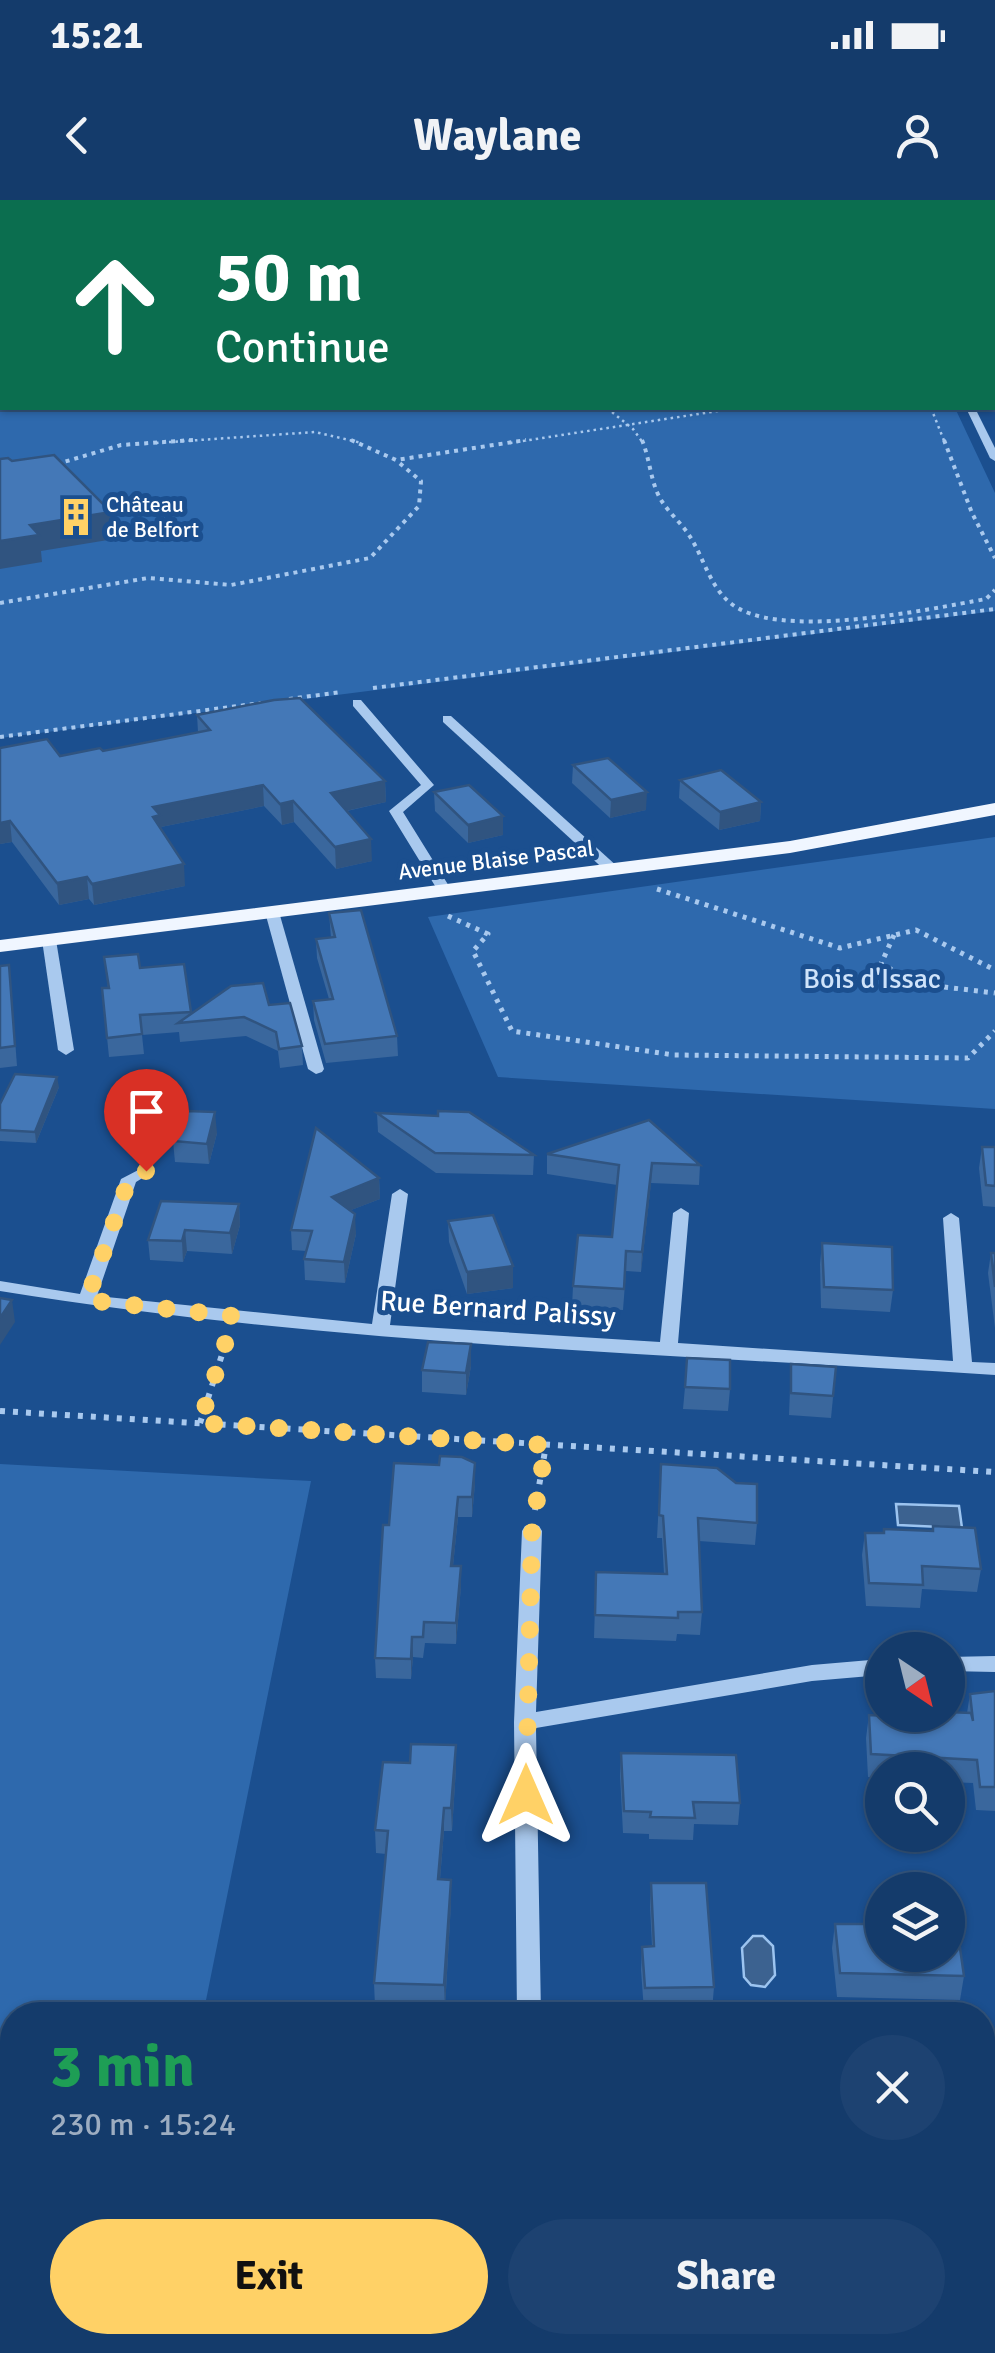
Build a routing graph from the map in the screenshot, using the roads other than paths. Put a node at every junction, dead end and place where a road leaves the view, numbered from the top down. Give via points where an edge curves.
1 (971, 410) edge
2 (995, 458) edge
3 (357, 704) dead end
4 (447, 719) dead end
5 (995, 809) edge
6 (614, 870) junction
7 (445, 891) junction
8 (272, 912) junction
9 (49, 940) junction
10 (0, 946) edge
11 (66, 1050) dead end
12 (316, 1069) dead end
13 (146, 1171) dead end
14 (400, 1194) dead end
15 (681, 1213) dead end
16 (952, 1218) dead end
17 (0, 1286) edge
18 (87, 1300) junction
19 (380, 1330) junction
20 (668, 1348) junction
21 (962, 1367) junction
22 (995, 1369) edge
23 (532, 1530) road end
24 (965, 1664) edge
25 (995, 1664) edge
26 (865, 1668) edge
27 (526, 1722) junction
28 (529, 2002) edge

1 - 2 street
3 - 7 street via 428,785 396,810
4 - 6 street
5 - 6 main road, Avenue Blaise Pascal via 790,847
6 - 7 main road, Avenue Blaise Pascal
7 - 8 main road, Avenue Blaise Pascal
8 - 9 main road, Avenue Blaise Pascal
8 - 12 street
9 - 10 main road, Avenue Blaise Pascal
9 - 11 street
13 - 18 street via 129,1179
14 - 19 street
15 - 20 street
16 - 21 street
17 - 18 street, Rue Bernard Palissy
18 - 19 street, Rue Bernard Palissy
19 - 20 street, Rue Bernard Palissy
20 - 21 street, Rue Bernard Palissy
21 - 22 street, Rue Bernard Palissy
23 - 27 street
24 - 25 street
26 - 27 street
27 - 28 street

